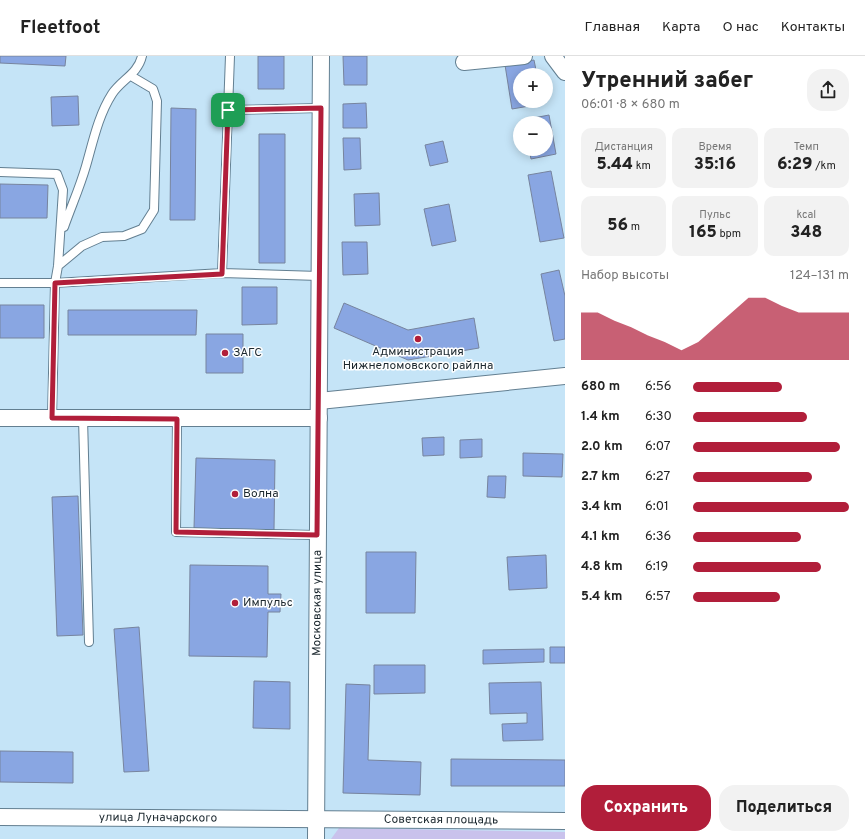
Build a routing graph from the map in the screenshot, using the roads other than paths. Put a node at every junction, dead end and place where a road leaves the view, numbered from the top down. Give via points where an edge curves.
1 (142, 56) edge
2 (230, 56) edge
3 (321, 56) edge
4 (524, 56) edge
5 (553, 56) edge
6 (464, 62) dead end
7 (565, 72) edge
8 (131, 76) junction
9 (321, 108) junction
10 (228, 110) junction
11 (0, 172) edge
12 (60, 237) junction
13 (58, 266) junction
14 (222, 274) junction
15 (319, 276) junction
16 (0, 283) edge
17 (55, 283) junction
18 (565, 376) edge
19 (319, 401) junction
20 (0, 418) edge
21 (52, 418) junction
22 (83, 418) junction
23 (319, 418) junction
24 (177, 419) junction
25 (317, 535) junction
26 (89, 642) dead end
27 (0, 818) edge
28 (316, 821) junction
29 (565, 822) edge
30 (316, 839) edge

1 - 8 lane
2 - 10 lane
3 - 9 street, Московская улица
4 - 6 street
5 - 7 street
8 - 12 lane via 112,93 96,129 86,168
8 - 13 lane via 153,89 157,101 154,210 142,228 124,236 102,237 82,246
9 - 10 lane
9 - 15 street, Московская улица
10 - 14 lane
11 - 12 lane via 58,174 64,190
12 - 13 lane
13 - 17 lane
14 - 15 lane
14 - 17 lane
15 - 19 street, Московская улица
16 - 17 lane
17 - 21 lane
18 - 19 street
19 - 23 street, Московская улица
20 - 21 street
21 - 22 street
22 - 24 street
22 - 26 lane
23 - 24 street
23 - 25 street, Московская улица
24 - 25 lane via 176,532
25 - 28 street, Московская улица
27 - 28 street, улица Луначарского
28 - 29 street, Советская площадь
28 - 30 street, Московская улица

